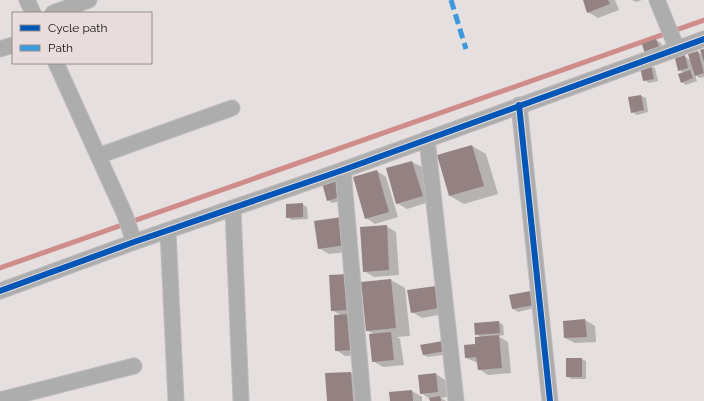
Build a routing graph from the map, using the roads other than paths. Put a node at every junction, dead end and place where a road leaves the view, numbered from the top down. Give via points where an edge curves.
1 (27, 0) edge
2 (89, 0) edge
3 (657, 0) edge
4 (33, 12) edge
5 (57, 12) edge
6 (704, 39) edge
7 (674, 42) junction
8 (12, 45) edge
9 (0, 49) edge
10 (56, 64) edge
11 (519, 105) junction
12 (232, 108) dead end
13 (427, 139) junction
14 (98, 156) junction
15 (343, 170) junction
16 (233, 209) junction
17 (168, 231) junction
18 (132, 238) junction
19 (0, 291) edge
20 (134, 366) dead end
21 (0, 400) edge
22 (176, 401) edge
23 (241, 401) edge
24 (363, 401) edge
25 (456, 401) edge
26 (550, 401) edge

1 - 4 street
2 - 5 street
3 - 7 street
6 - 7 street
7 - 11 street
8 - 9 street
10 - 14 street
11 - 13 street
11 - 26 street
12 - 14 street
13 - 15 street
13 - 25 street
14 - 18 street via 125,215
15 - 16 street
15 - 24 street
16 - 17 street
16 - 23 street
17 - 18 street
17 - 22 street
18 - 19 street
20 - 21 street

